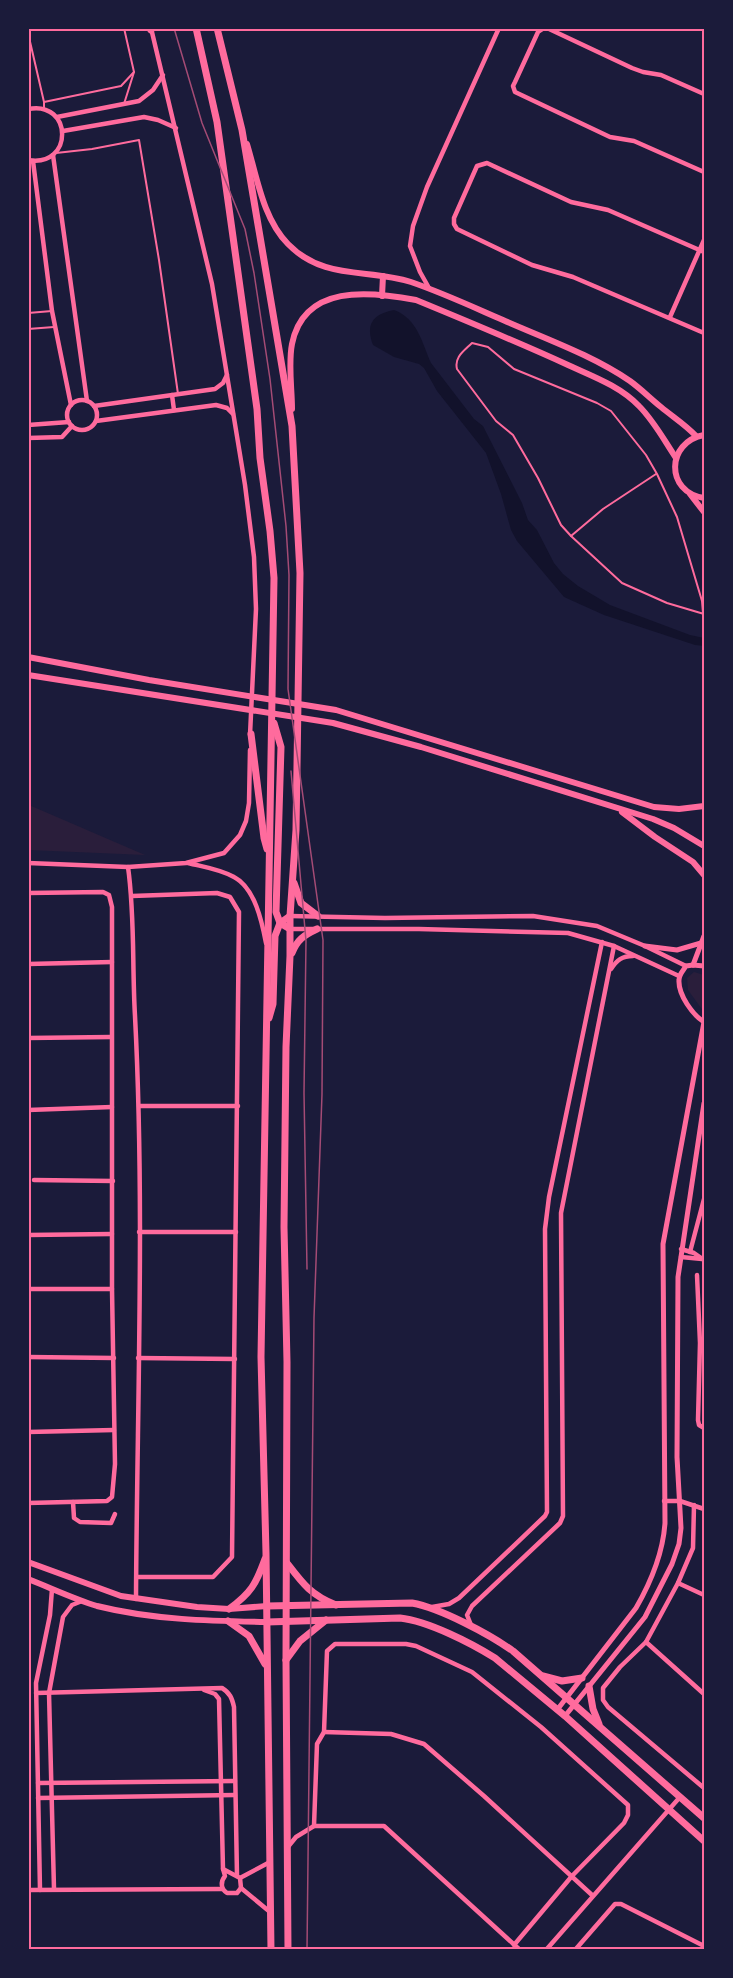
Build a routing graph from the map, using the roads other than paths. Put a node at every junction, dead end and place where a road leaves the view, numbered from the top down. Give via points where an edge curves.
1 (124, 28) edge
2 (196, 28) edge
3 (217, 28) edge
4 (499, 28) edge
5 (545, 28) edge
6 (151, 29) edge
7 (28, 33) edge
8 (134, 72) junction
9 (163, 75) junction
10 (705, 94) edge
11 (44, 102) junction
12 (124, 104) junction
13 (44, 108) junction
14 (28, 109) edge
15 (57, 117) junction
16 (176, 128) junction
17 (242, 130) junction
18 (63, 131) junction
19 (54, 154) junction
20 (31, 160) edge
21 (705, 172) edge
22 (705, 240) edge
23 (702, 251) edge
24 (383, 276) junction
25 (430, 289) junction
26 (382, 296) junction
27 (52, 311) junction
28 (28, 313) edge
29 (670, 317) junction
30 (54, 327) junction
31 (28, 329) edge
32 (705, 333) edge
33 (227, 373) junction
34 (178, 394) junction
35 (172, 395) junction
36 (87, 400) junction
37 (71, 405) junction
38 (94, 406) junction
39 (174, 410) junction
40 (234, 416) junction
41 (96, 421) junction
42 (70, 424) junction
43 (28, 425) edge
44 (292, 426) junction
45 (705, 435) edge
46 (696, 436) junction
47 (28, 438) edge
48 (676, 458) junction
49 (657, 474) junction
50 (686, 490) junction
51 (705, 498) edge
52 (705, 512) edge
53 (571, 536) junction
54 (704, 613) edge
55 (28, 657) edge
56 (28, 675) edge
57 (272, 717) junction
58 (250, 734) junction
59 (705, 806) edge
60 (619, 810) junction
61 (705, 846) edge
62 (269, 857) junction
63 (186, 862) junction
64 (28, 863) edge
65 (128, 867) junction
66 (705, 875) edge
67 (293, 881) junction
68 (28, 893) edge
69 (132, 896) junction
70 (290, 916) junction
71 (318, 916) junction
72 (280, 923) junction
73 (290, 929) junction
74 (317, 929) junction
75 (705, 936) edge
76 (602, 942) junction
77 (701, 943) junction
78 (614, 946) junction
79 (645, 946) junction
80 (636, 955) junction
81 (290, 956) junction
82 (267, 957) junction
83 (112, 962) junction
84 (28, 964) edge
85 (693, 965) junction
86 (686, 966) junction
87 (705, 966) edge
88 (609, 973) junction
89 (679, 976) junction
90 (704, 1022) edge
91 (266, 1029) junction
92 (111, 1037) junction
93 (28, 1038) edge
94 (579, 1056) junction
95 (592, 1059) junction
96 (705, 1102) edge
97 (140, 1106) junction
98 (238, 1106) junction
99 (112, 1107) junction
100 (28, 1110) edge
101 (34, 1180) dead end
102 (112, 1181) junction
103 (549, 1197) junction
104 (705, 1199) edge
105 (563, 1200) junction
106 (139, 1232) junction
107 (236, 1232) junction
108 (112, 1234) junction
109 (28, 1235) edge
110 (681, 1250) junction
111 (690, 1252) junction
112 (681, 1257) junction
113 (703, 1259) edge
114 (697, 1275) dead end
115 (28, 1289) edge
116 (112, 1289) junction
117 (702, 1344) edge
118 (28, 1357) edge
119 (114, 1358) junction
120 (138, 1358) junction
121 (234, 1359) junction
122 (705, 1428) edge
123 (114, 1430) junction
124 (28, 1432) edge
125 (664, 1501) junction
126 (680, 1501) junction
127 (74, 1502) junction
128 (28, 1503) edge
129 (694, 1505) junction
130 (705, 1509) edge
131 (115, 1514) dead end
132 (266, 1554) junction
133 (28, 1562) edge
134 (287, 1563) junction
135 (136, 1577) junction
136 (28, 1579) edge
137 (678, 1583) junction
138 (52, 1588) junction
139 (705, 1595) edge
140 (136, 1599) junction
141 (82, 1601) junction
142 (336, 1605) junction
143 (267, 1606) junction
144 (286, 1606) junction
145 (427, 1606) junction
146 (229, 1609) junction
147 (326, 1620) junction
148 (228, 1622) junction
149 (267, 1622) junction
150 (286, 1622) junction
151 (474, 1629) junction
152 (646, 1641) junction
153 (286, 1660) junction
154 (268, 1672) junction
155 (541, 1675) junction
156 (582, 1678) junction
157 (589, 1686) junction
158 (202, 1689) junction
159 (49, 1693) junction
160 (36, 1694) junction
161 (705, 1694) edge
162 (567, 1698) junction
163 (575, 1705) junction
164 (557, 1710) junction
165 (565, 1716) junction
166 (600, 1726) junction
167 (324, 1732) junction
168 (221, 1781) junction
169 (235, 1781) junction
170 (38, 1783) junction
171 (51, 1783) junction
172 (705, 1788) edge
173 (221, 1796) junction
174 (235, 1796) junction
175 (680, 1797) junction
176 (38, 1798) junction
177 (52, 1798) junction
178 (668, 1809) junction
179 (705, 1818) edge
180 (314, 1826) junction
181 (705, 1841) edge
182 (287, 1849) junction
183 (270, 1862) junction
184 (223, 1869) junction
185 (572, 1876) junction
186 (238, 1877) junction
187 (241, 1888) junction
188 (54, 1889) junction
189 (222, 1889) junction
190 (28, 1890) edge
191 (40, 1890) junction
192 (592, 1895) junction
193 (270, 1912) junction
194 (514, 1945) junction
195 (705, 1946) edge
196 (271, 1950) edge
197 (288, 1950) edge
198 (519, 1950) edge
199 (546, 1950) edge
200 (575, 1950) edge

1 - 8 lane
2 - 57 main road via 218,122 257,409 274,578
3 - 17 main road
4 - 25 street via 413,226 410,246
5 - 10 street via 632,68 661,75
5 - 21 street via 538,32 513,86 515,92 610,137 633,141
6 - 9 street
7 - 11 lane
8 - 11 lane via 121,86
8 - 12 lane
9 - 12 street via 147,96
9 - 16 street
11 - 13 lane
12 - 15 street
13 - 14 street
13 - 15 street
15 - 18 street
16 - 18 street via 144,117
16 - 33 street via 212,284
17 - 24 main road via 268,212 288,244 327,269
17 - 44 main road
18 - 19 street
19 - 20 street via 44,160
19 - 34 lane via 139,140
19 - 36 street
20 - 27 street
22 - 23 street
23 - 29 street
23 - 29 street via 608,210 571,202 487,163 477,166 464,192 454,218 457,229 532,265 573,277
24 - 25 main road
24 - 26 main road
25 - 46 main road via 589,357 631,382
26 - 44 main road via 332,297 312,307 302,318 291,346
26 - 48 main road via 416,300 595,377 639,406
27 - 28 lane
27 - 30 street
29 - 32 street
30 - 31 lane
30 - 37 street
33 - 34 street via 215,389
33 - 40 street
34 - 35 street
35 - 38 street
35 - 39 street
36 - 37 street
36 - 38 street
37 - 42 street via 67,413
38 - 41 street
39 - 40 street via 216,405 227,408
39 - 41 street
40 - 58 street via 254,557 256,622
41 - 42 street via 85,430
42 - 43 street
42 - 47 street via 62,437
44 - 67 main road via 300,573
45 - 46 main road
46 - 48 main road via 680,448
48 - 50 main road via 676,476
49 - 53 lane via 603,508
49 - 53 lane via 611,411 514,369 497,353 472,343 458,356 457,369 496,421 513,435 561,525
49 - 54 lane via 677,517
50 - 51 main road
50 - 52 main road
53 - 54 lane via 622,583 667,603
55 - 59 main road via 336,710 654,807
56 - 60 main road via 333,723
57 - 62 main road
57 - 72 main road via 281,747 276,912
58 - 62 main road
58 - 63 street via 249,804 240,835 224,853
60 - 61 main road via 653,819
60 - 66 main road via 693,862
62 - 82 main road
63 - 65 street
63 - 82 street via 228,874 246,888 266,940
64 - 65 street
65 - 69 street
67 - 70 main road
67 - 71 main road via 301,903
68 - 83 street via 109,895
69 - 97 street
69 - 98 street via 217,893 230,897 236,905
70 - 71 street
70 - 72 main road
70 - 73 main road
71 - 79 street via 533,916 597,926
72 - 73 main road
72 - 91 main road via 273,1004
73 - 74 street
73 - 81 main road
74 - 76 street via 527,931 568,933
74 - 81 main road via 300,939
75 - 77 street
76 - 78 street
76 - 94 street
77 - 79 street via 677,950
77 - 85 street
78 - 80 street
78 - 88 street
79 - 86 street
80 - 88 street via 616,962
80 - 89 street
81 - 134 main road via 285,1215
82 - 91 main road
83 - 84 street
83 - 92 street
85 - 86 street
85 - 87 street
86 - 89 street
88 - 95 street
89 - 90 street via 682,994
90 - 125 street via 663,1244
91 - 132 main road via 261,1357
92 - 93 street
92 - 99 street
94 - 95 street
94 - 103 street
95 - 105 street
96 - 110 street
97 - 98 street
97 - 106 street
98 - 107 street
99 - 100 street
99 - 102 street
101 - 102 street
102 - 108 street
103 - 105 street
103 - 145 street via 545,1229 547,1512 459,1598 442,1607
104 - 111 street
105 - 151 street via 563,1516 472,1606 467,1615
106 - 107 street
106 - 120 street
107 - 121 street
108 - 109 street
108 - 116 street
110 - 111 street
110 - 112 street
111 - 113 street
112 - 113 street
112 - 126 street via 677,1314
114 - 117 street
115 - 116 street
116 - 119 street
117 - 122 street via 698,1420
118 - 119 street
119 - 123 street
120 - 121 street
120 - 135 street
121 - 135 street via 232,1557 213,1577
123 - 124 street
123 - 127 street via 112,1497 107,1501
125 - 126 street
125 - 156 street via 664,1542 643,1597
126 - 129 street
126 - 157 street via 679,1545 652,1605
127 - 128 street
127 - 131 street via 74,1518 80,1522 111,1523
129 - 130 street
129 - 137 street via 693,1548
132 - 143 main road
132 - 146 main road via 251,1591
133 - 140 main road via 104,1592
134 - 142 main road via 306,1589
134 - 144 main road
135 - 140 street
136 - 138 main road
137 - 139 street
137 - 152 street
138 - 141 main road
138 - 160 street
140 - 146 main road
141 - 148 main road via 147,1615
141 - 159 street via 72,1605 63,1617
142 - 144 main road
142 - 145 main road
143 - 144 main road
143 - 146 main road
143 - 149 main road
144 - 150 main road
145 - 151 main road
147 - 150 main road
147 - 153 main road via 300,1641
147 - 164 main road via 400,1618 421,1622 495,1658
148 - 149 main road
148 - 154 main road via 249,1636
149 - 150 main road
149 - 154 main road
150 - 153 main road
151 - 155 main road via 498,1640
152 - 161 street
152 - 172 street via 603,1688 603,1700
153 - 182 main road
154 - 183 main road
155 - 156 main road via 562,1681
155 - 162 main road
156 - 162 street
157 - 163 street
157 - 166 main road
158 - 159 street
158 - 168 street via 219,1699
158 - 169 street via 222,1688 230,1694
159 - 160 street
159 - 171 street
160 - 170 street
162 - 163 main road
162 - 164 street
163 - 165 street
163 - 166 main road
164 - 165 main road
165 - 178 main road
166 - 175 main road
167 - 180 street via 317,1744
167 - 185 street via 391,1734 424,1744
167 - 185 street via 327,1651 335,1644 406,1644 472,1671 628,1805 624,1823
168 - 169 street
168 - 171 street
168 - 173 street
169 - 174 street
170 - 171 street
170 - 176 street
171 - 177 street
173 - 174 street
173 - 177 street
173 - 184 street
174 - 186 street
175 - 178 street
175 - 179 main road
176 - 177 street
176 - 191 street
177 - 188 street
178 - 181 main road
178 - 192 street
180 - 182 street via 296,1837
180 - 194 street via 384,1826
182 - 197 main road
183 - 186 street
183 - 193 main road
184 - 186 street
184 - 189 street
185 - 192 street
185 - 194 street
186 - 187 street
187 - 189 street via 230,1894
187 - 193 street
188 - 189 street
188 - 191 street
190 - 191 street
192 - 199 street
193 - 196 main road
194 - 198 street
195 - 200 street via 615,1904

